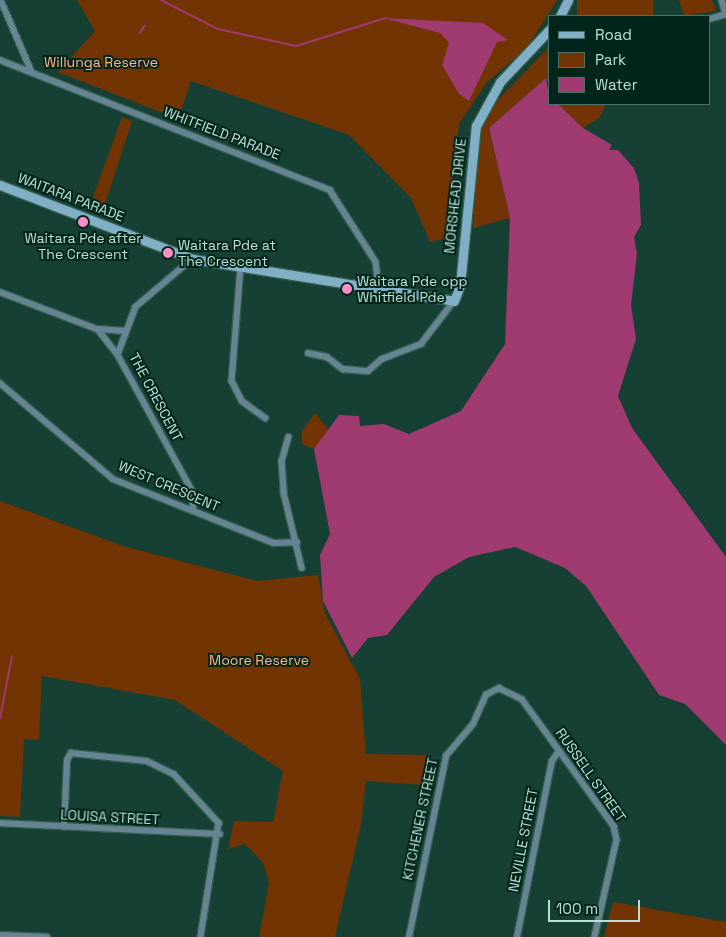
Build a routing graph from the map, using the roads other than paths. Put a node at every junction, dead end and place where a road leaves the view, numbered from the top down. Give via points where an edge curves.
1 (1, 0) edge
2 (568, 0) edge
3 (722, 0) edge
4 (726, 14) edge
5 (560, 15) edge
6 (711, 19) edge
7 (548, 31) edge
8 (0, 60) edge
9 (32, 72) junction
10 (0, 185) edge
11 (193, 259) junction
12 (241, 267) junction
13 (379, 288) junction
14 (0, 292) edge
15 (454, 301) junction
16 (97, 329) junction
17 (126, 331) junction
18 (308, 353) dead end
19 (118, 355) junction
20 (0, 383) edge
21 (264, 418) dead end
22 (289, 437) dead end
23 (194, 511) junction
24 (297, 542) junction
25 (302, 568) dead end
26 (490, 691) joint
27 (559, 750) junction
28 (0, 823) edge
29 (64, 827) junction
30 (220, 834) junction
31 (0, 935) edge
32 (48, 937) edge
33 (200, 937) edge
34 (408, 937) edge
35 (517, 937) edge
36 (595, 937) edge

1 - 9 street
2 - 5 street
3 - 4 street
4 - 6 street
7 - 15 street, MORSHEAD DRIVE via 500,82 476,126 460,280
8 - 9 street, WHITFIELD PARADE
9 - 13 street, WHITFIELD PARADE via 330,190 376,262
10 - 11 street, WAITARA PARADE
11 - 12 street, WAITARA PARADE
11 - 17 street, THE CRESCENT via 139,304
12 - 13 street, WAITARA PARADE
12 - 21 street via 232,381 242,400
13 - 15 street, WAITARA PARADE
14 - 16 street
15 - 18 street, MORSHEAD DRIVE via 421,344 382,359 368,371 343,369 326,358
16 - 17 street
16 - 19 street
17 - 19 street, THE CRESCENT
19 - 23 street, THE CRESCENT via 192,490
20 - 23 street, WEST CRESCENT via 113,479
22 - 24 street via 282,474
23 - 24 street, WEST CRESCENT via 274,543
24 - 25 street
26 - 27 street, RUSSELL STREET via 504,688 518,695
26 - 34 street, KITCHENER STREET via 473,724 454,742 444,763
27 - 35 street, NEVILLE STREET via 552,761
27 - 36 street, RUSSELL STREET via 617,835
28 - 29 street, LOUISA STREET
29 - 30 street, LOUISA STREET
29 - 30 street via 67,760 78,752 164,767 201,799 217,820
30 - 33 street
31 - 32 street

